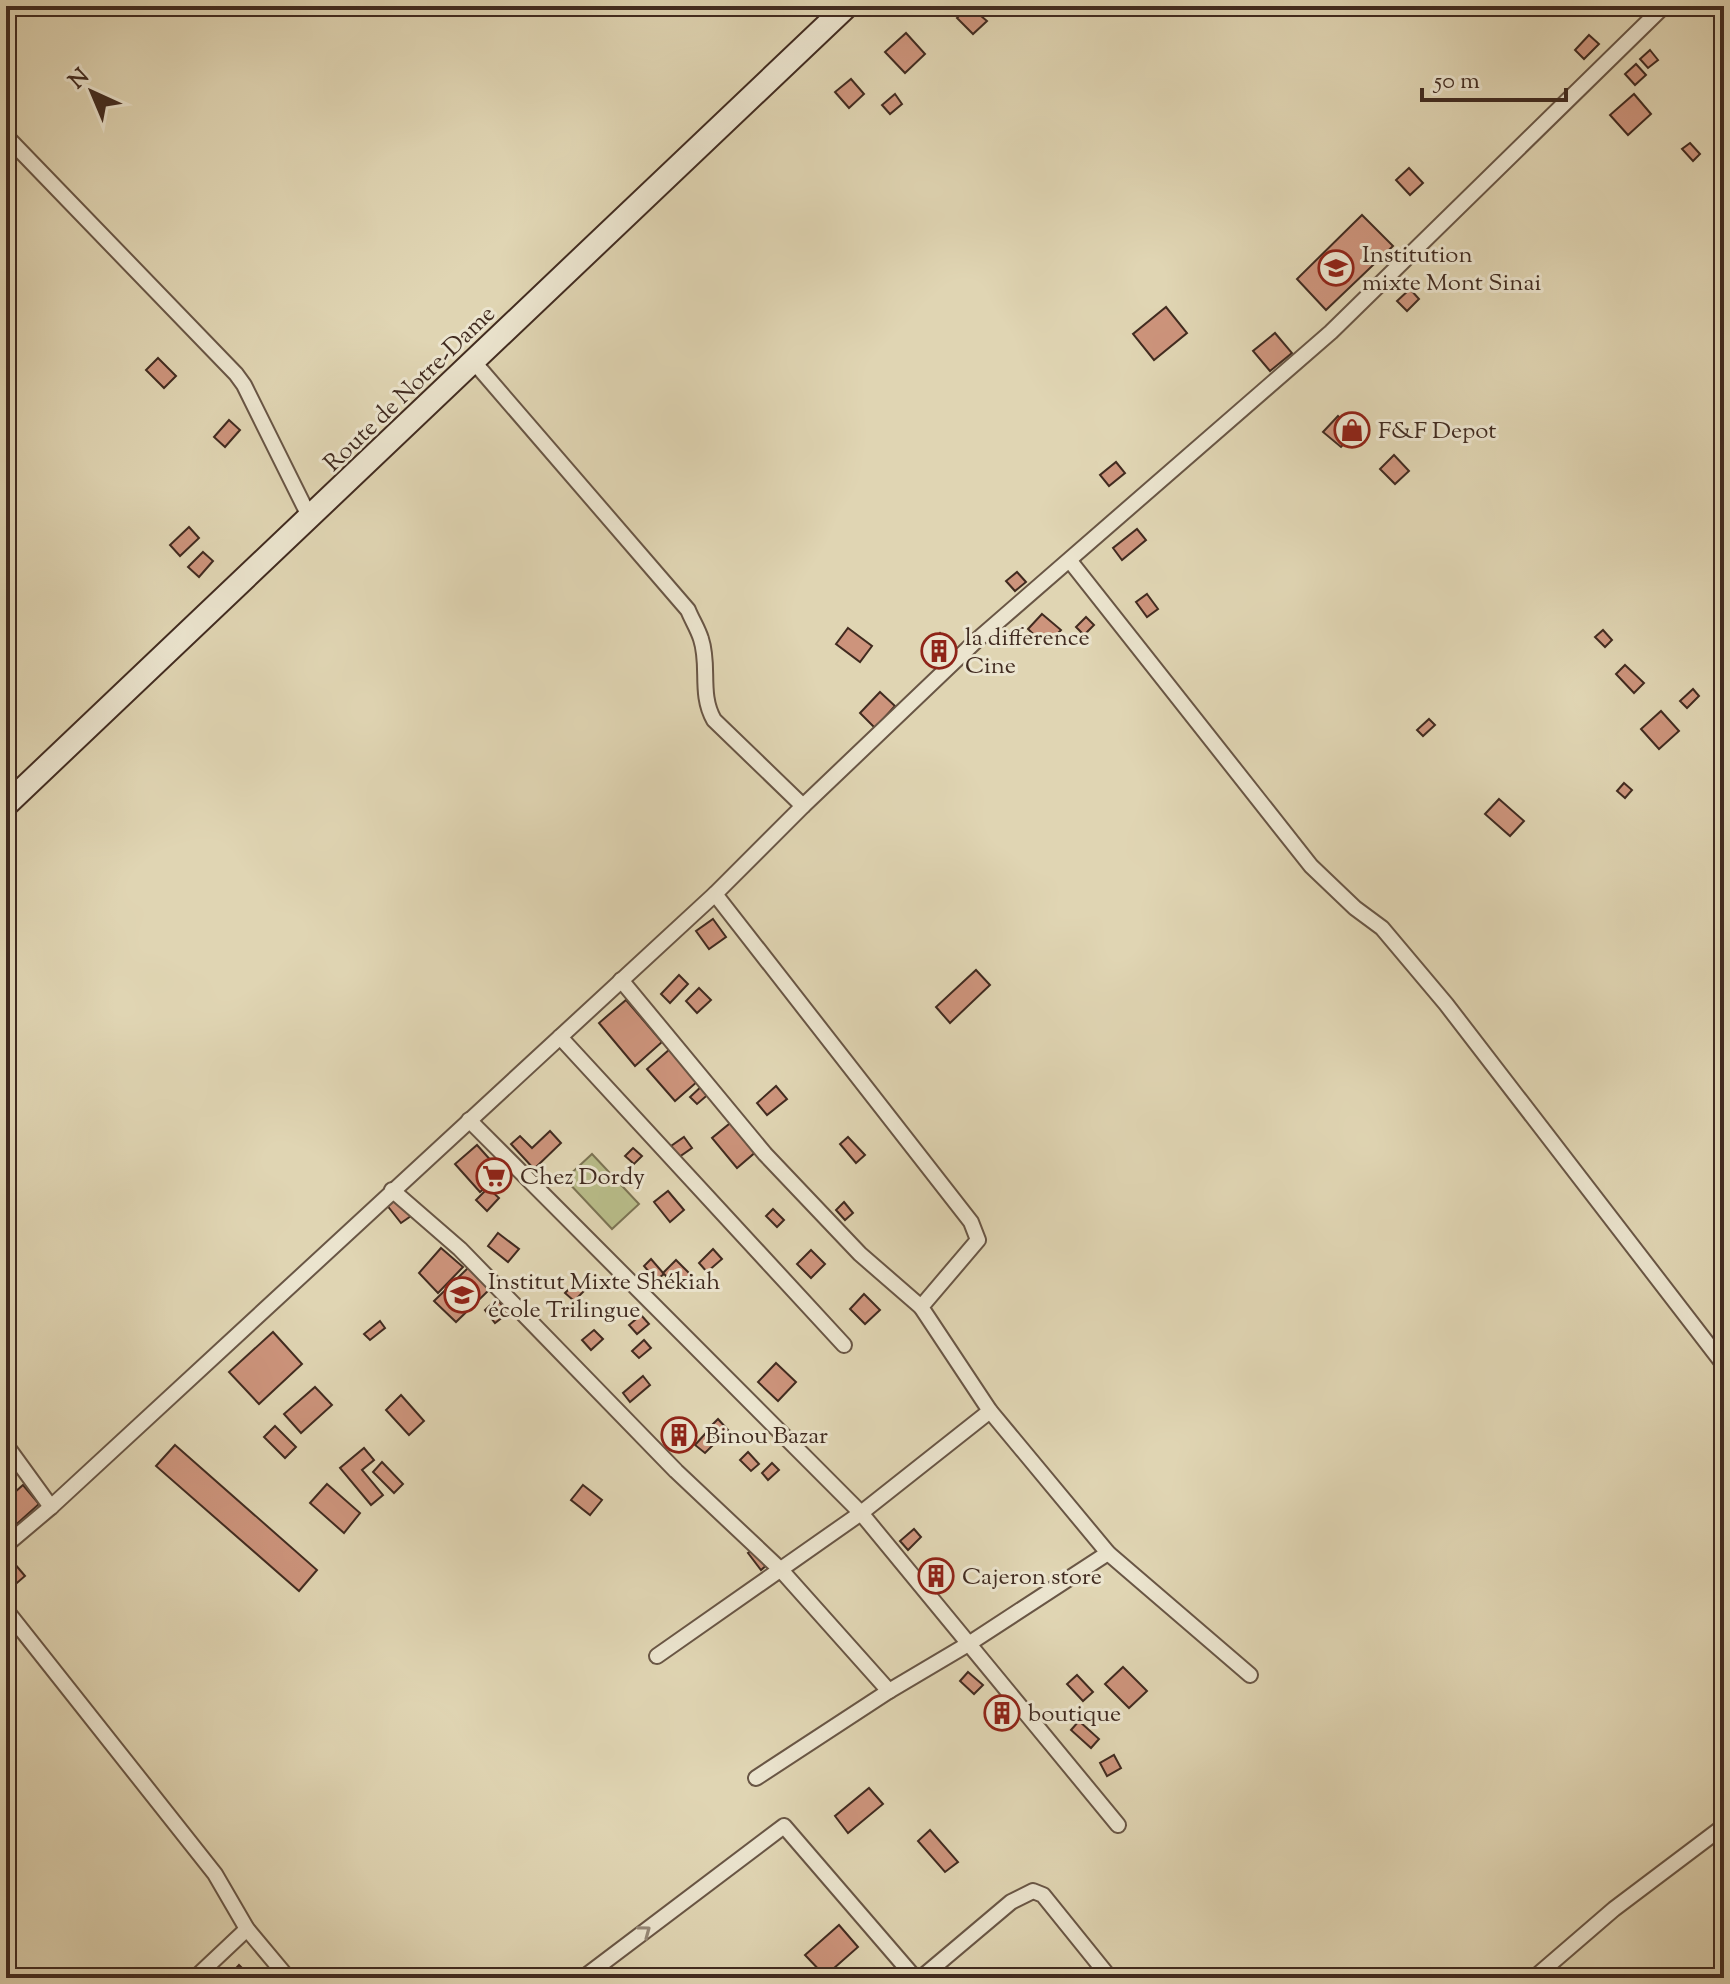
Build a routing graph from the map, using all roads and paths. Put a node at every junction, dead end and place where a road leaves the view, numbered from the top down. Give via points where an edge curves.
1 (847, 6) edge
2 (1664, 6) edge
3 (6, 136) edge
4 (474, 362) junction
5 (310, 518) junction
6 (1070, 561) junction
7 (6, 805) edge
8 (803, 806) junction
9 (715, 894) junction
10 (621, 980) junction
11 (560, 1037) junction
12 (469, 1120) junction
13 (392, 1190) junction
14 (921, 1307) junction
15 (844, 1345) dead end
16 (1724, 1365) edge
17 (990, 1411) junction
18 (6, 1445) edge
19 (51, 1507) junction
20 (861, 1513) junction
21 (6, 1545) edge
22 (1108, 1553) junction
23 (781, 1570) junction
24 (6, 1610) edge
25 (970, 1643) junction
26 (657, 1656) dead end
27 (1250, 1675) dead end
28 (889, 1691) junction
29 (756, 1778) dead end
30 (1118, 1825) dead end
31 (1724, 1826) edge
32 (247, 1929) junction
33 (195, 1978) edge
34 (288, 1978) edge
35 (583, 1978) edge
36 (915, 1978) edge
37 (921, 1978) edge
38 (1110, 1978) edge
39 (1534, 1978) edge

1 - 4 street, Route de Notre-Dame
2 - 6 street via 1331,332
3 - 5 street via 236,374
4 - 5 street, Route de Notre-Dame
4 - 8 street via 688,610 702,641 707,709
5 - 7 street, Route de Notre-Dame
6 - 8 street via 977,640
6 - 16 street via 1311,866 1382,928 1446,1004
8 - 9 street
9 - 10 street
9 - 14 street via 971,1222 978,1240
10 - 11 street
10 - 14 street via 765,1154 860,1254
11 - 12 street
11 - 15 street
12 - 13 street
12 - 20 street
13 - 19 street
13 - 23 street via 460,1249 676,1471
14 - 17 street
17 - 20 street
17 - 22 street
18 - 19 street
19 - 21 street
20 - 23 street
20 - 25 street
22 - 25 street
22 - 27 street
23 - 26 street
23 - 28 street
24 - 32 street via 215,1874
25 - 28 street
25 - 30 street
28 - 29 street
31 - 39 street
32 - 33 street
32 - 34 street
35 -> 36 street via 784,1826
37 - 38 street via 1011,1902 1033,1891 1043,1895

